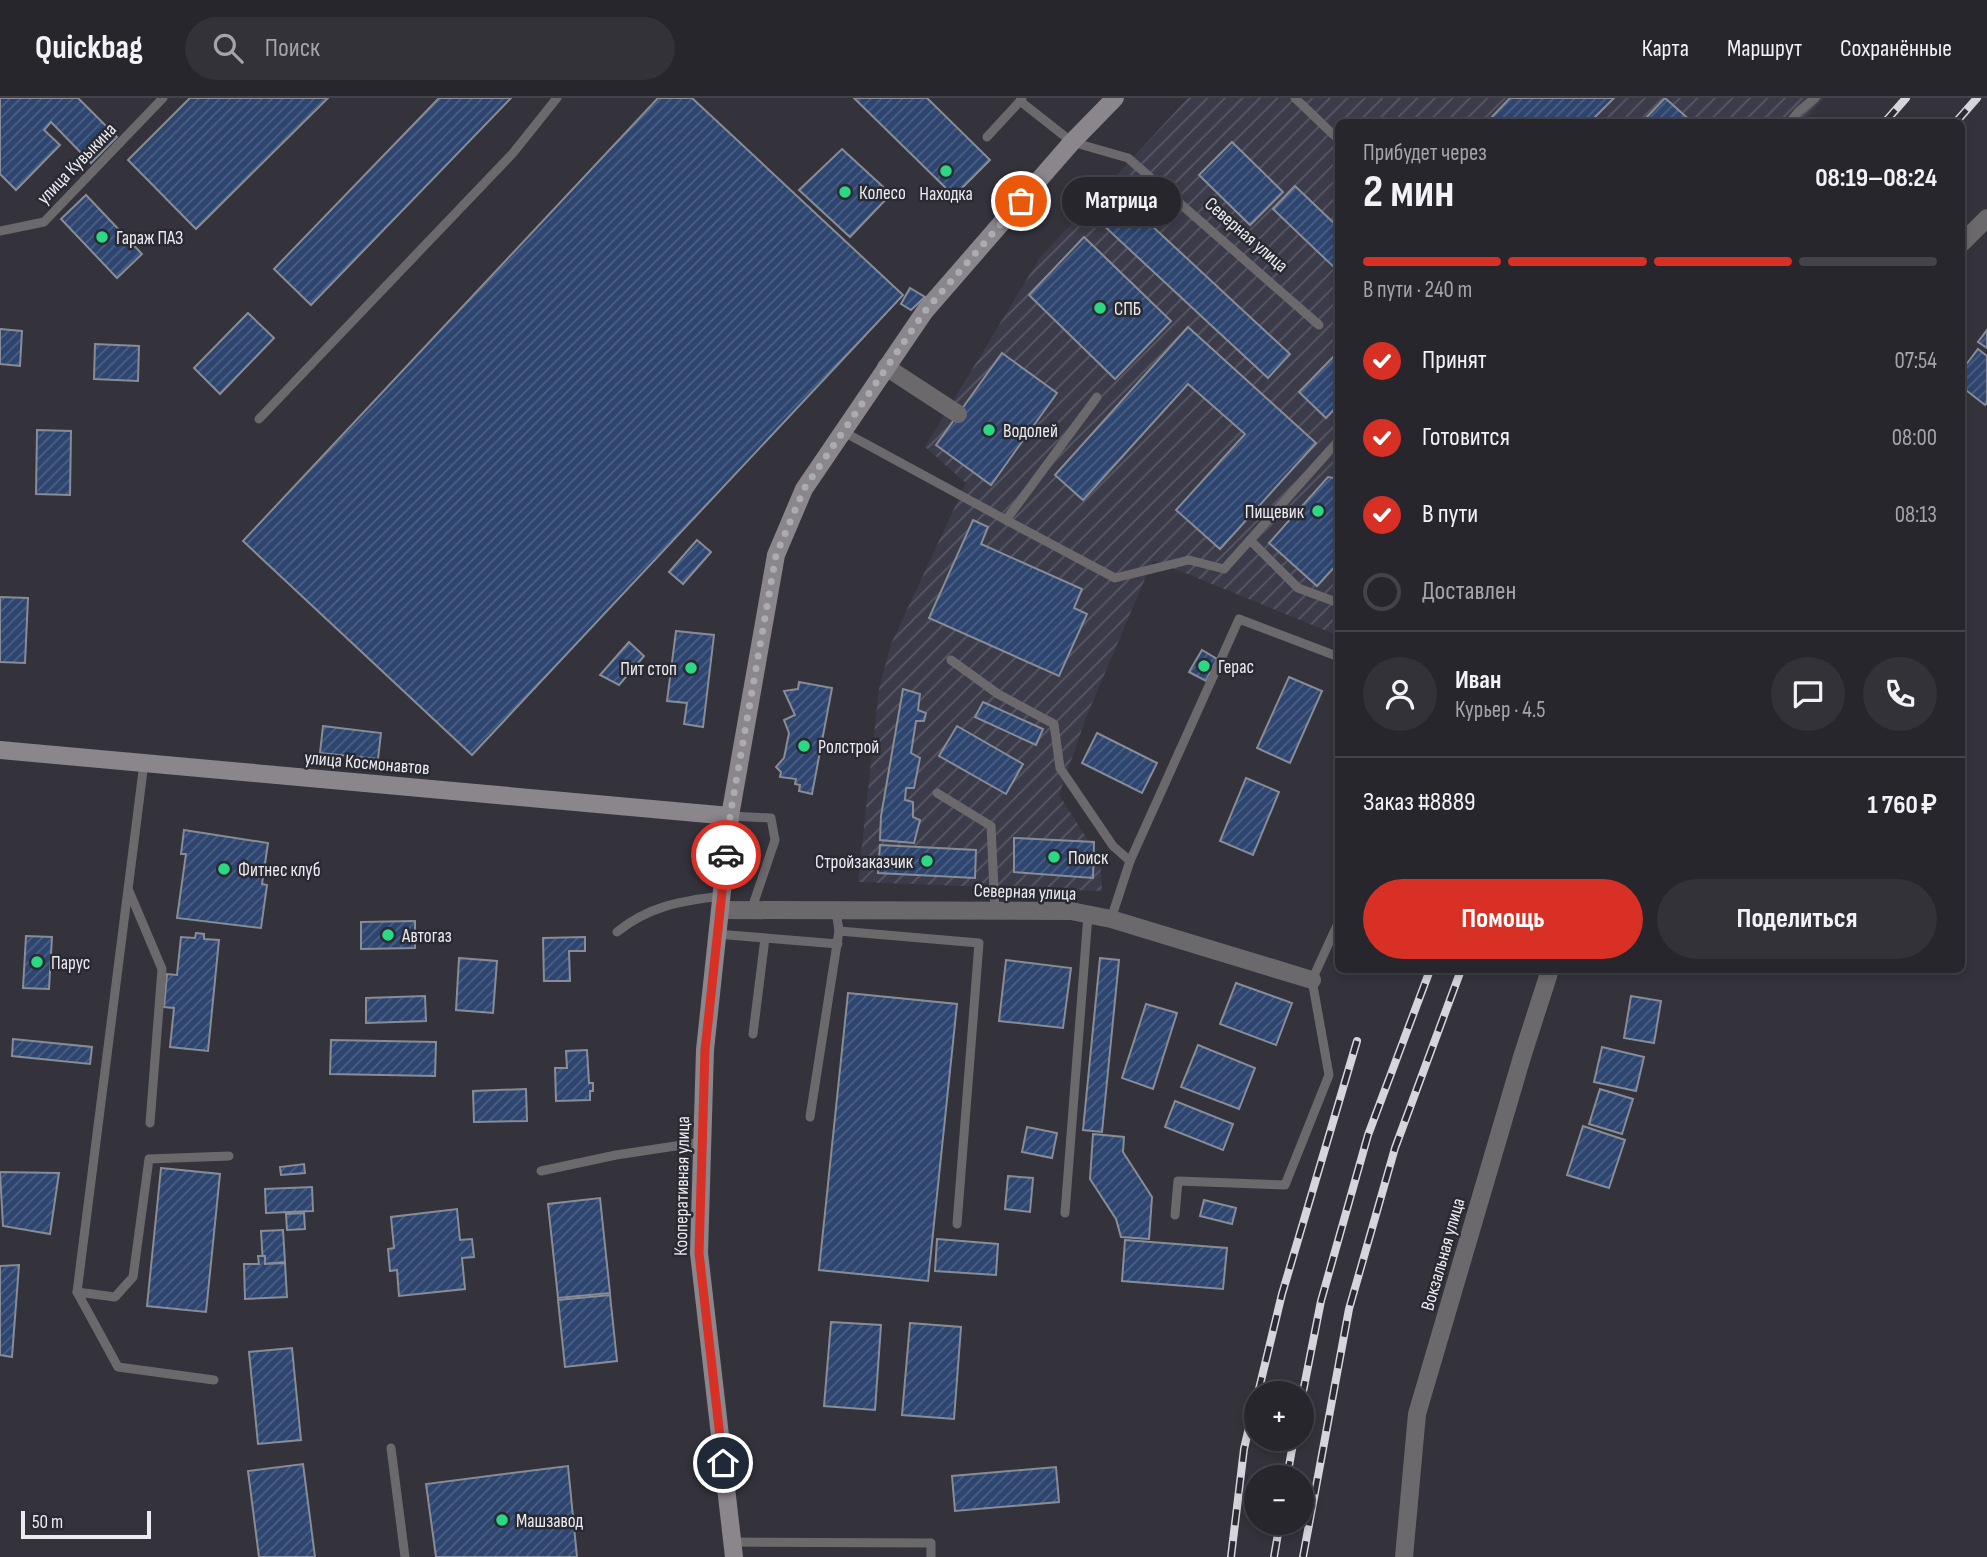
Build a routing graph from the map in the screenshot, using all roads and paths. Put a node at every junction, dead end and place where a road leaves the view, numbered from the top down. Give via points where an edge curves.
1 (163, 98) edge
2 (557, 98) edge
3 (1115, 98) edge
4 (1295, 98) edge
5 (1815, 98) edge
6 (1022, 100) edge
7 (1792, 119) edge
8 (1335, 136) edge
9 (987, 137) dead end
10 (1072, 142) junction
11 (1987, 218) edge
12 (0, 231) edge
13 (1965, 240) edge
14 (1319, 325) dead end
15 (886, 367) junction
16 (1097, 397) dead end
17 (958, 414) dead end
18 (259, 419) dead end
19 (842, 431) junction
20 (1335, 444) edge
21 (1006, 520) junction
22 (1250, 540) junction
23 (1335, 602) edge
24 (1335, 655) edge
25 (951, 660) dead end
26 (0, 750) edge
27 (144, 763) junction
28 (937, 793) dead end
29 (730, 816) junction
30 (1130, 861) junction
31 (128, 890) junction
32 (721, 903) junction
33 (751, 911) junction
34 (836, 911) junction
35 (995, 911) junction
36 (1088, 915) junction
37 (1111, 919) junction
38 (1335, 930) edge
39 (839, 931) junction
40 (617, 932) dead end
41 (717, 934) junction
42 (765, 938) junction
43 (838, 944) junction
44 (1549, 973) edge
45 (1312, 980) junction
46 (753, 1034) dead end
47 (810, 1117) dead end
48 (150, 1123) dead end
49 (702, 1142) junction
50 (229, 1156) dead end
51 (541, 1171) dead end
52 (1065, 1213) dead end
53 (1175, 1215) dead end
54 (957, 1224) dead end
55 (77, 1292) junction
56 (214, 1380) dead end
57 (391, 1448) dead end
58 (733, 1549) edge
59 (405, 1557) edge
60 (930, 1557) edge
61 (1404, 1557) edge

1 - 12 lane, улица Кувыкина via 44,222
2 - 18 lane via 513,153
3 - 10 main road
4 - 8 lane
5 - 7 lane
6 - 9 lane
6 - 10 lane
10 - 14 lane, Северная улица via 1128,158
10 - 15 main road via 925,311
11 - 13 street
15 - 17 street
15 - 19 main road
16 - 21 lane
19 - 21 lane
19 - 29 main road via 804,489 776,555
20 - 22 lane
21 - 22 lane via 1115,578 1189,560 1224,569
22 - 23 lane via 1298,588
24 - 30 lane via 1239,619
25 - 30 lane via 998,694 1055,724 1059,768 1113,846
26 - 27 main road, улица Космонавтов
27 - 29 main road, улица Космонавтов
27 - 31 lane
28 - 35 lane via 991,826
29 - 32 main road, Кооперативная улица
29 - 33 lane via 771,818 775,840
30 - 37 lane
31 - 48 lane via 162,969
31 - 55 lane
32 - 33 street, Северная улица
32 - 40 lane via 681,901 632,919
32 - 41 main road, Кооперативная улица
33 - 34 street, Северная улица
34 - 35 street, Северная улица
34 - 39 lane
35 - 36 street, Северная улица
36 - 37 street, Северная улица
36 - 52 lane
37 - 45 street, Северная улица
38 - 45 lane
39 - 43 lane
39 - 54 lane via 979,943
41 - 42 lane
41 - 49 main road, Кооперативная улица via 705,1050
42 - 43 lane
42 - 46 lane
43 - 47 lane
44 - 61 street, Вокзальная улица via 1417,1414
45 - 53 lane via 1329,1075 1285,1185 1178,1181
49 - 51 lane
49 - 58 main road, Кооперативная улица via 699,1253
50 - 55 lane via 149,1159 133,1277 115,1297
55 - 56 lane via 118,1367
57 - 59 lane
58 - 60 lane via 931,1544

